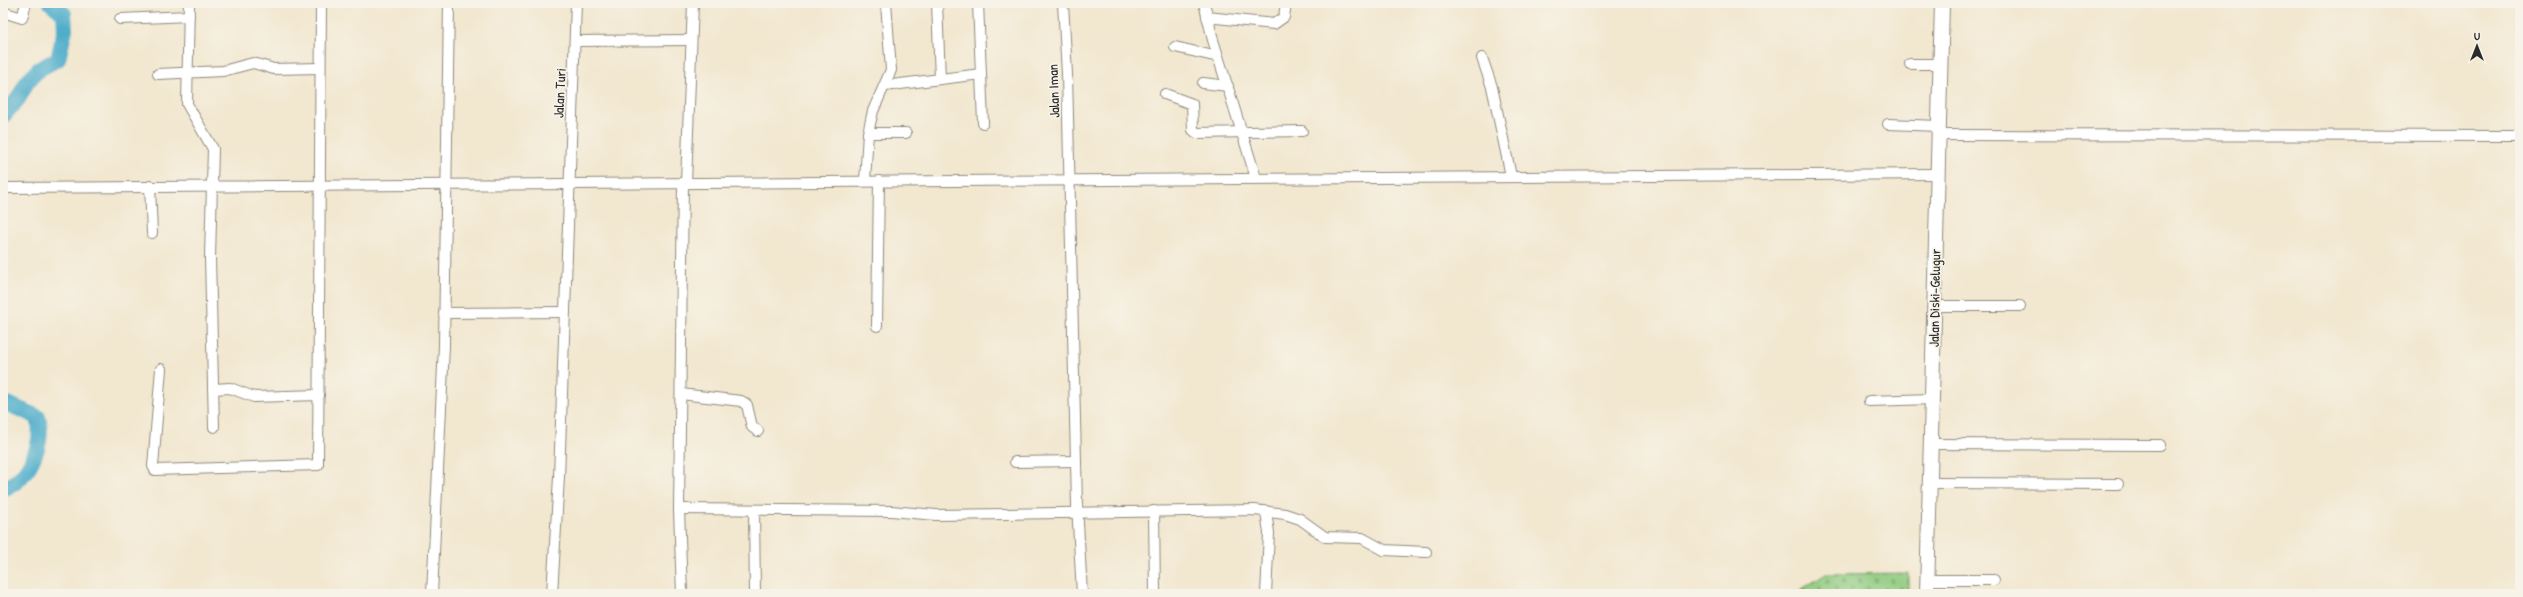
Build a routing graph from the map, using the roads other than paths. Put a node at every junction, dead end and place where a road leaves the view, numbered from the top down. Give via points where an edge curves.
1 (26, 3) edge
2 (189, 3) edge
3 (321, 3) edge
4 (449, 3) edge
5 (576, 3) edge
6 (693, 3) edge
7 (886, 3) edge
8 (937, 3) edge
9 (978, 3) edge
10 (1062, 3) edge
11 (1204, 3) edge
12 (1286, 3) edge
13 (1942, 3) edge
14 (3, 12) edge
15 (189, 16) junction
16 (120, 18) dead end
17 (1207, 18) junction
18 (691, 40) junction
19 (576, 41) junction
20 (1175, 47) dead end
21 (1218, 57) junction
22 (1482, 58) dead end
23 (1910, 64) dead end
24 (1939, 64) junction
25 (320, 68) junction
26 (188, 73) junction
27 (158, 74) dead end
28 (981, 74) junction
29 (940, 79) junction
30 (1202, 83) dead end
31 (884, 86) junction
32 (1228, 86) junction
33 (1165, 94) dead end
34 (983, 123) dead end
35 (1888, 124) dead end
36 (1939, 130) junction
37 (1302, 131) dead end
38 (868, 132) junction
39 (1243, 132) junction
40 (906, 133) dead end
41 (2520, 136) edge
42 (1938, 174) junction
43 (1511, 176) junction
44 (1256, 178) junction
45 (1069, 179) junction
46 (865, 181) junction
47 (880, 181) junction
48 (684, 183) junction
49 (569, 185) junction
50 (150, 186) junction
51 (212, 186) junction
52 (320, 186) junction
53 (445, 186) junction
54 (3, 188) edge
55 (152, 233) dead end
56 (1934, 306) junction
57 (2020, 306) dead end
58 (565, 312) junction
59 (444, 313) junction
60 (877, 326) dead end
61 (161, 369) dead end
62 (213, 389) junction
63 (681, 394) junction
64 (319, 395) junction
65 (1933, 399) junction
66 (1869, 400) dead end
67 (214, 427) dead end
68 (758, 431) dead end
69 (1932, 444) junction
70 (2160, 445) dead end
71 (1076, 461) junction
72 (1015, 462) dead end
73 (1930, 483) junction
74 (2118, 484) dead end
75 (679, 509) junction
76 (754, 510) junction
77 (1154, 511) junction
78 (1266, 511) junction
79 (1077, 514) junction
80 (1426, 552) dead end
81 (1994, 580) dead end
82 (1927, 587) edge
83 (432, 594) edge
84 (552, 594) edge
85 (682, 594) edge
86 (755, 594) edge
87 (1082, 594) edge
88 (1155, 594) edge
89 (1266, 594) edge

1 - 14 street via 22,18
2 - 15 street
3 - 25 street
4 - 53 street
5 - 19 street, Jalan Turi
6 - 18 street
7 - 31 street via 891,70
8 - 29 street
9 - 28 street
10 - 45 street, Jalan Iman via 1067,74
11 - 17 street
12 - 17 street via 1284,17 1274,24
13 - 24 main road, Jalan Diski–Gelugur
15 - 16 street
15 - 26 street
17 - 21 street
18 - 19 street
18 - 48 street
19 - 49 street, Jalan Turi
20 - 21 street
21 - 32 street
22 - 43 street via 1492,88
23 - 24 street
24 - 36 main road, Jalan Diski–Gelugur
25 - 26 street via 274,70 253,63 223,71
25 - 52 street
26 - 27 street
26 - 51 street via 189,109 213,149
28 - 29 street
28 - 34 street
29 - 31 street
30 - 32 street
31 - 38 street via 872,111
32 - 39 street
33 - 39 street via 1192,104 1194,132
35 - 36 street
36 - 41 street
36 - 42 main road, Jalan Diski–Gelugur
37 - 39 street
38 - 40 street
38 - 46 street
39 - 44 street
42 - 43 street
42 - 56 main road, Jalan Diski–Gelugur
43 - 44 street
44 - 45 street
45 - 47 street
45 - 71 street, Jalan Iman
46 - 47 street
46 - 48 street
47 - 60 street
48 - 49 street
48 - 63 street
49 - 53 street
49 - 58 street, Jalan Turi
50 - 51 street
50 - 54 street
50 - 55 street
51 - 52 street
51 - 62 street via 210,257
52 - 53 street
52 - 64 street
53 - 59 street
56 - 57 street
56 - 65 main road, Jalan Diski–Gelugur
58 - 59 street
58 - 84 street, Jalan Turi
59 - 83 street
61 - 64 street via 153,466 158,471 318,465
62 - 64 street via 230,388 254,397
62 - 67 street
63 - 68 street via 741,401 747,405 752,427
63 - 75 street
65 - 66 street
65 - 69 main road, Jalan Diski–Gelugur
69 - 70 street
69 - 73 main road, Jalan Diski–Gelugur
71 - 72 street
71 - 79 street, Jalan Iman
73 - 74 street
73 - 82 main road, Jalan Diski–Gelugur
75 - 76 street
75 - 85 street
76 - 79 street via 891,511 936,515
76 - 86 street
77 - 78 street
77 - 79 street
77 - 88 street
78 - 80 street via 1300,519 1325,537 1362,538 1384,550
78 - 89 street via 1269,533
79 - 87 street, Jalan Iman
81 - 82 street

